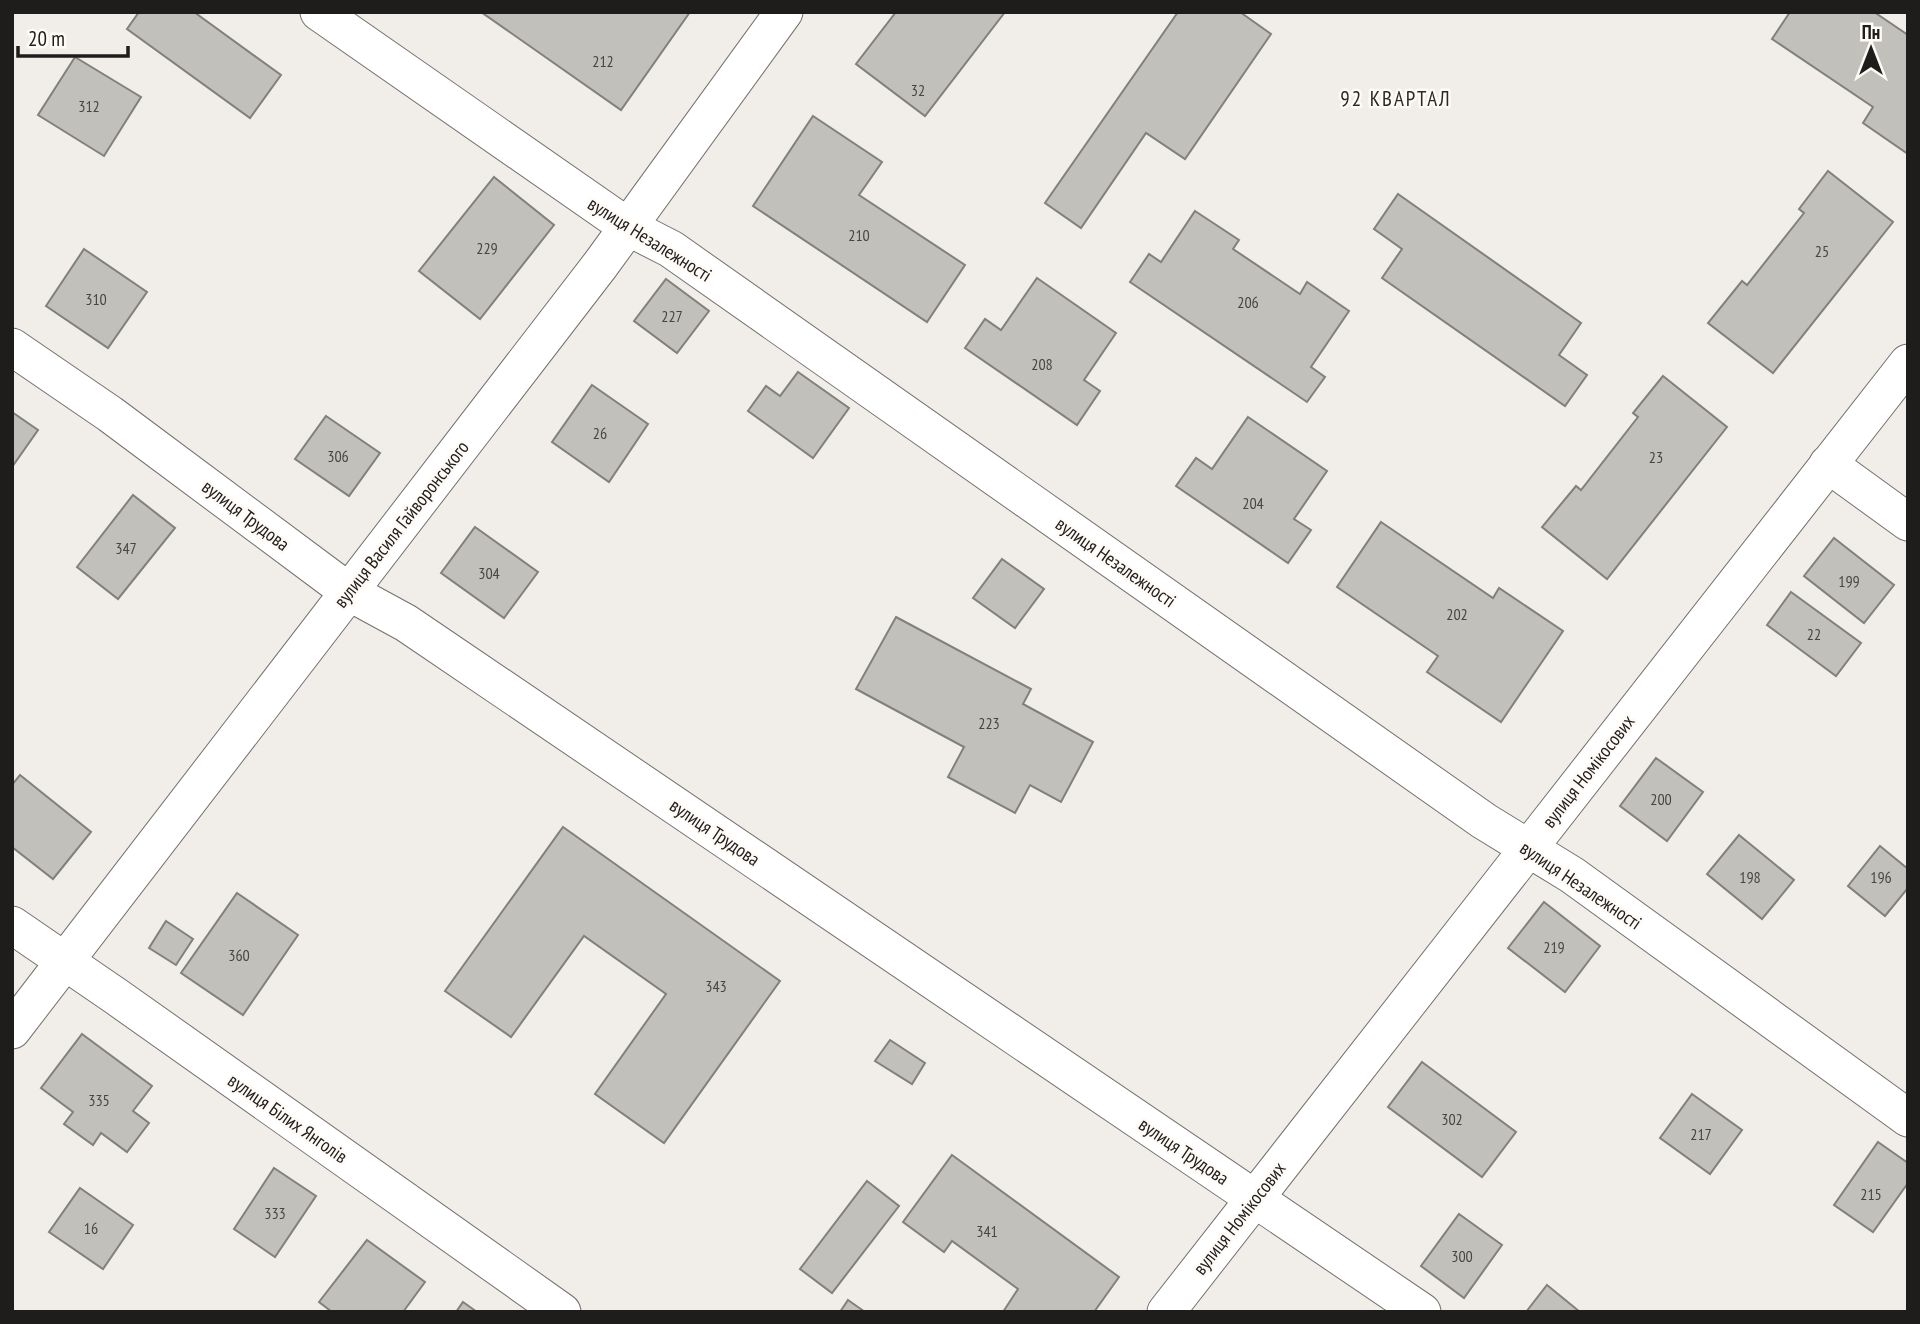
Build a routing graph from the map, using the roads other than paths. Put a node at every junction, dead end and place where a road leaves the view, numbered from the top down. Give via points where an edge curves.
1 (319, 12) edge
2 (784, 12) edge
3 (628, 227) junction
4 (12, 347) edge
5 (1908, 363) edge
6 (1828, 464) junction
7 (1908, 522) edge
8 (349, 592) junction
9 (1528, 848) junction
10 (12, 925) edge
11 (65, 962) junction
12 (12, 1030) edge
13 (1908, 1118) edge
14 (1254, 1199) junction
15 (562, 1312) edge
16 (1166, 1312) edge
17 (1422, 1312) edge

1 - 3 street, вулиця Незалежності
2 - 3 street, вулиця Василя Гайворонського
3 - 8 street, вулиця Василя Гайворонського
3 - 9 street, вулиця Незалежності via 671,249 1483,821
4 - 8 street, вулиця Трудова
5 - 6 street, вулиця Номікосових
6 - 7 street
6 - 9 street, вулиця Номікосових
8 - 11 street, вулиця Василя Гайворонського
8 - 14 street, вулиця Трудова via 407,623
9 - 13 street, вулиця Незалежності
9 - 14 street, вулиця Номікосових
10 - 11 street, вулиця Білих Янголів
11 - 12 street, вулиця Василя Гайворонського
11 - 15 street, вулиця Білих Янголів
14 - 16 street, вулиця Номікосових
14 - 17 street, вулиця Трудова

